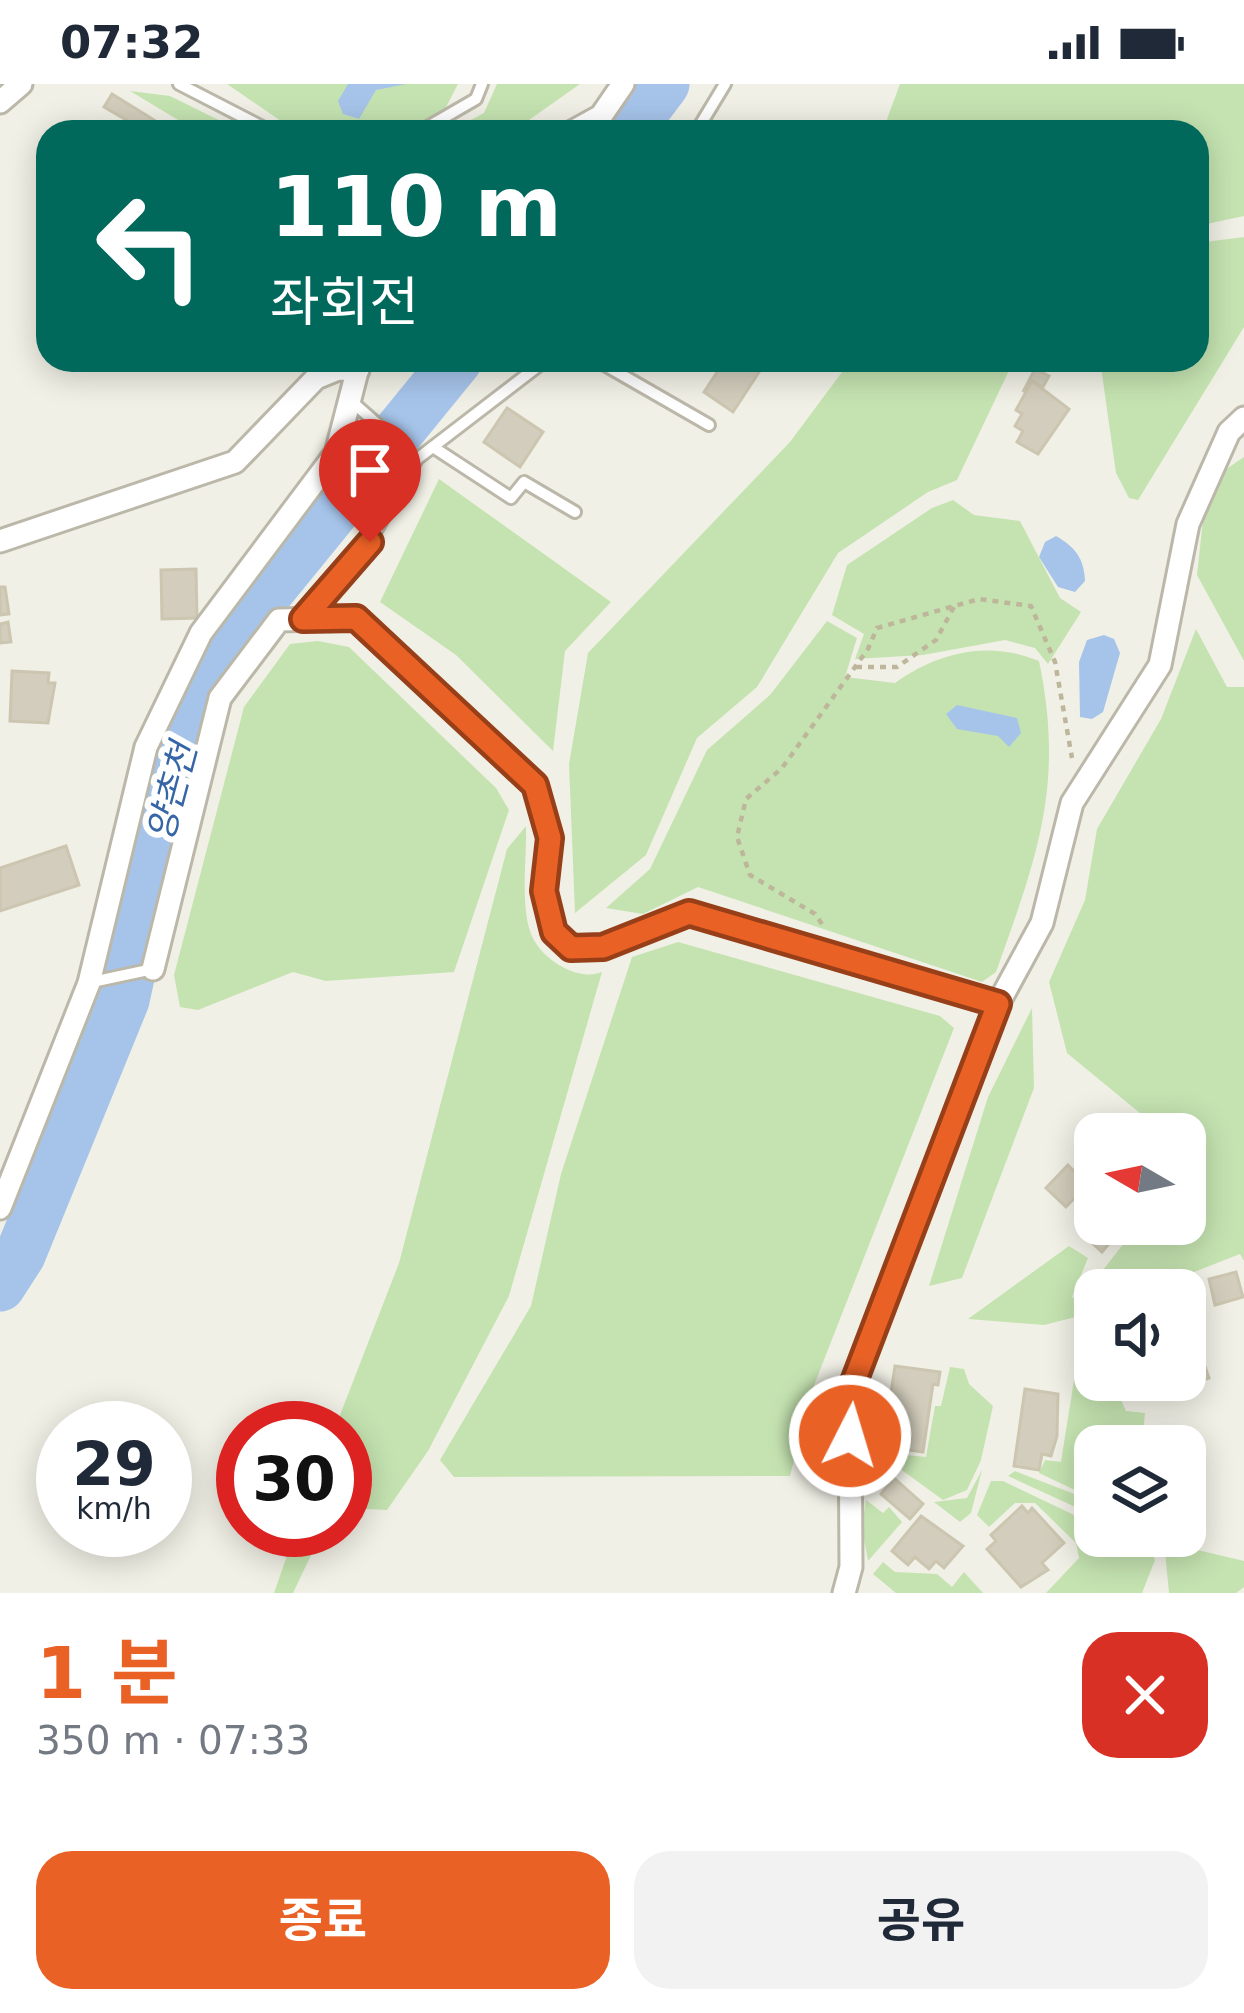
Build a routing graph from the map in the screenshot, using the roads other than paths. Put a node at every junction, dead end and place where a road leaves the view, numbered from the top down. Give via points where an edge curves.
1 (22, 84) edge
2 (179, 84) edge
3 (482, 84) edge
4 (623, 84) edge
5 (724, 84) edge
6 (0, 102) edge
7 (249, 120) edge
8 (438, 120) edge
9 (594, 120) edge
10 (703, 120) edge
11 (331, 372) edge
12 (357, 372) edge
13 (530, 372) edge
14 (617, 372) edge
15 (351, 401) junction
16 (1244, 418) edge
17 (709, 425) dead end
18 (433, 447) junction
19 (416, 459) junction
20 (575, 512) dead end
21 (0, 541) edge
22 (303, 619) junction
23 (153, 969) joint
24 (89, 983) junction
25 (998, 1004) junction
26 (0, 1208) edge
27 (844, 1593) edge

1 - 6 street
2 - 7 lane
3 - 8 lane via 476,98
4 - 9 street
5 - 10 lane
11 - 21 street via 235,462
12 - 15 street
13 - 18 lane
14 - 17 lane
15 - 19 lane
15 - 24 street via 337,453 201,633 146,747
16 - 25 street via 1229,431 1188,524 1160,664 1079,793 1042,923
18 - 19 lane
18 - 20 lane via 511,498 524,482
19 - 22 lane via 370,542
22 - 23 street via 279,620 220,698
22 - 25 street via 356,618 535,785 550,838 544,891 554,932 571,948 603,947 689,913
23 - 24 lane
24 - 26 street
25 - 27 street via 850,1392

